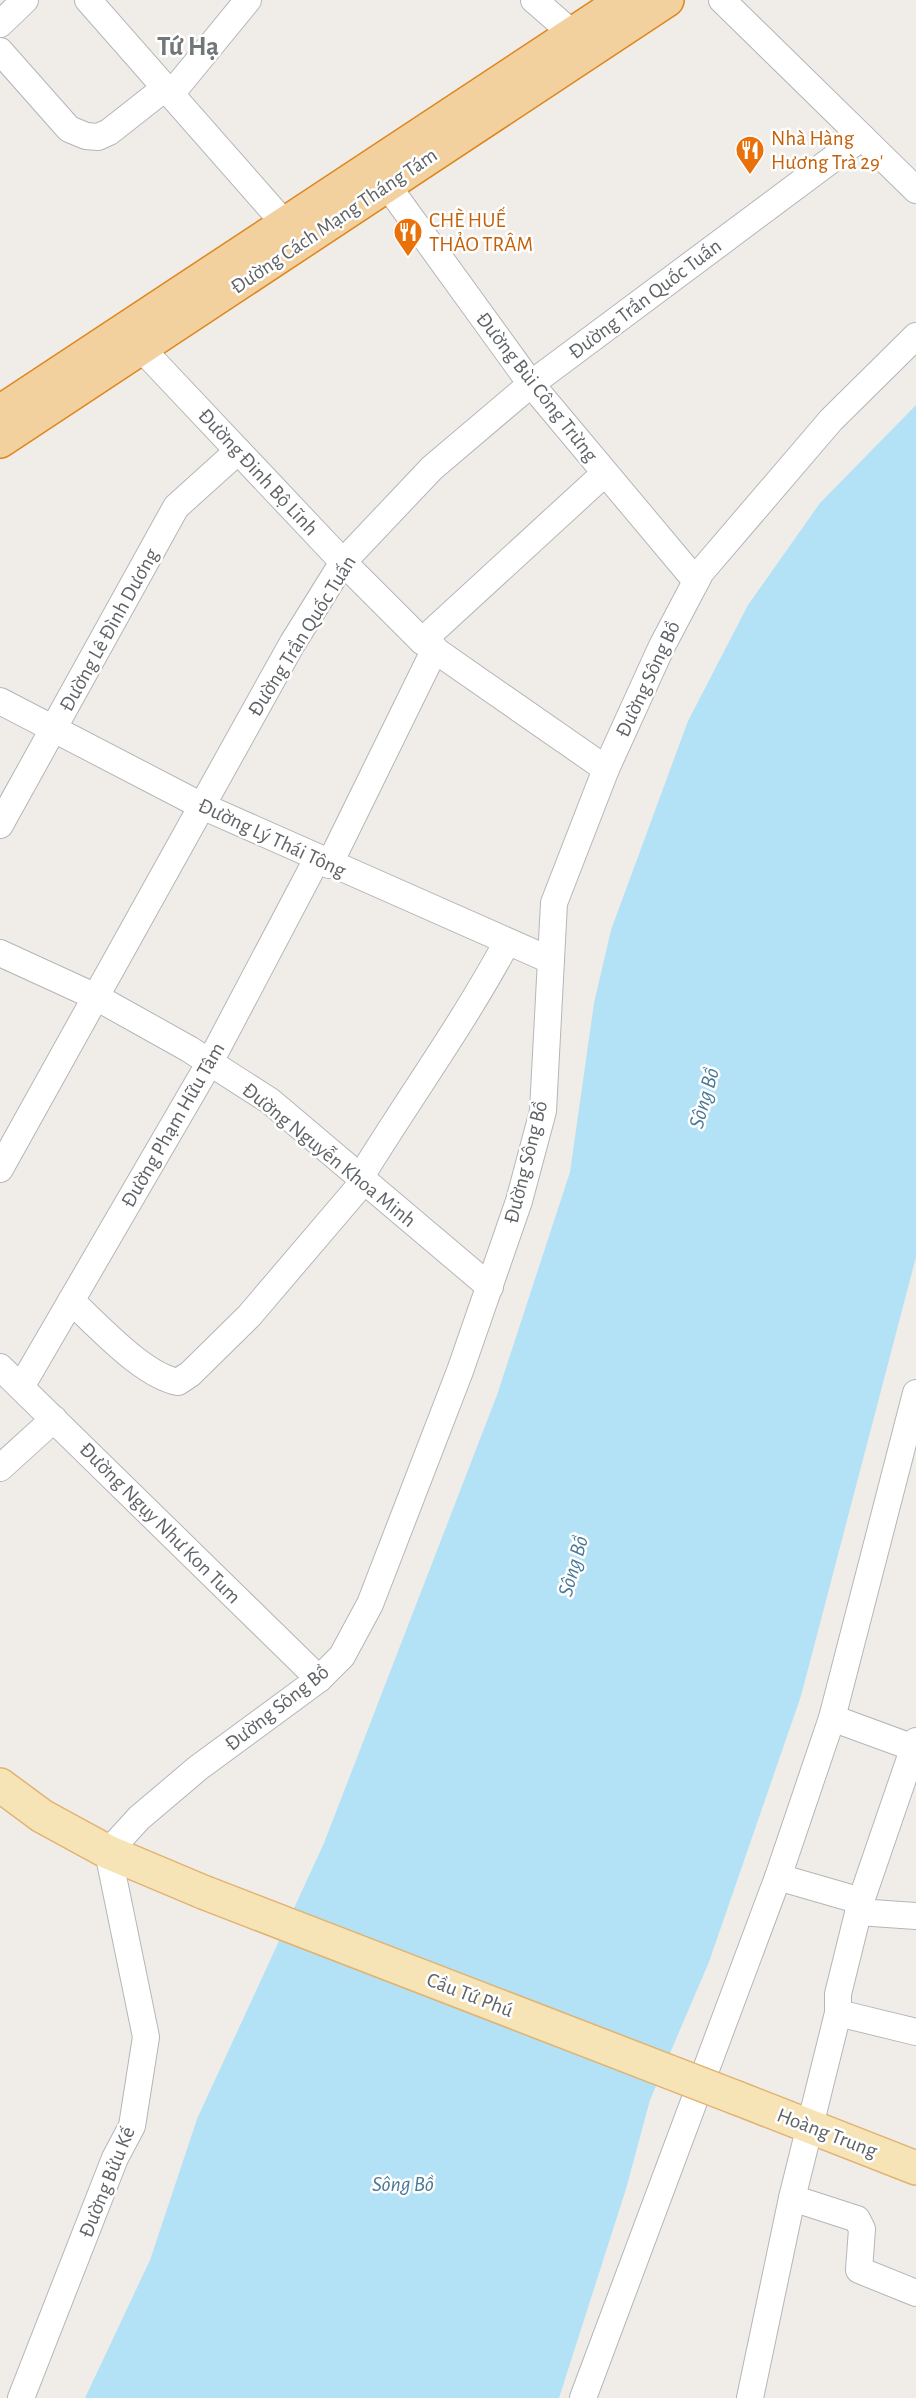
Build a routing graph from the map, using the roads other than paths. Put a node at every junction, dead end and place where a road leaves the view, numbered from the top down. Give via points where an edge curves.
1 (25, 0) edge
2 (88, 0) edge
3 (248, 0) edge
4 (534, 0) edge
5 (624, 0) edge
6 (667, 0) edge
7 (722, 0) edge
8 (0, 24) edge
9 (573, 34) junction
10 (0, 51) edge
11 (168, 91) junction
12 (862, 137) junction
13 (387, 185) junction
14 (916, 190) edge
15 (285, 224) junction
16 (916, 336) edge
17 (141, 348) junction
18 (531, 384) junction
19 (0, 412) edge
20 (0, 441) edge
21 (238, 451) junction
22 (605, 474) junction
23 (343, 562) junction
24 (696, 581) junction
25 (428, 645) junction
26 (0, 701) edge
27 (54, 731) junction
28 (606, 769) junction
29 (202, 806) junction
30 (0, 825) edge
31 (323, 862) junction
32 (507, 942) junction
33 (0, 953) edge
34 (550, 960) junction
35 (96, 998) junction
36 (210, 1062) junction
37 (4, 1153) edge
38 (362, 1179) junction
39 (490, 1287) junction
40 (71, 1301) junction
41 (0, 1367) edge
42 (21, 1387) junction
43 (916, 1393) edge
44 (54, 1419) junction
45 (0, 1468) edge
46 (319, 1679) junction
47 (832, 1718) junction
48 (915, 1745) edge
49 (0, 1785) edge
50 (108, 1852) junction
51 (778, 1877) junction
52 (860, 1907) junction
53 (916, 1916) edge
54 (838, 2013) junction
55 (916, 2032) edge
56 (737, 2098) joint
57 (810, 2126) junction
58 (916, 2168) edge
59 (792, 2198) junction
60 (916, 2293) edge
61 (21, 2398) edge
62 (583, 2398) edge
63 (750, 2398) edge

1 - 8 street
2 - 11 street
3 - 11 street
4 - 9 street
5 - 9 highway, Đường Cách Mạng Tháng Tám
6 - 13 highway, Đường Cách Mạng Tháng Tám
7 - 12 street
9 - 15 highway, Đường Cách Mạng Tháng Tám
10 - 11 street via 69,129 86,136 98,137 109,132
11 - 15 street
12 - 14 street
12 - 18 street, Đường Trần Quốc Tuấn
13 - 17 highway, Đường Cách Mạng Tháng Tám
13 - 18 street, Đường Bùi Công Trừng
15 - 19 highway, Đường Cách Mạng Tháng Tám
16 - 24 street, Đường Sông Bồ via 831,420
17 - 20 highway, Đường Cách Mạng Tháng Tám
17 - 21 street, Đường Đinh Bộ Lĩnh
18 - 22 street, Đường Bùi Công Trừng
18 - 23 street, Đường Trần Quốc Tuấn via 432,468
21 - 23 street, Đường Đinh Bộ Lĩnh
21 - 27 street, Đường Lê Đình Dương via 176,507
22 - 24 street, Đường Bùi Công Trừng
22 - 25 street
23 - 25 street, Đường Đinh Bộ Lĩnh
23 - 29 street, Đường Trần Quốc Tuấn via 292,644
24 - 28 street, Đường Sông Bồ
25 - 28 street, Đường Đinh Bộ Lĩnh
25 - 31 street, Đường Phạm Hữu Tâm
26 - 27 street, Đường Lý Thái Tông
27 - 29 street, Đường Lý Thái Tông
27 - 30 street, Đường Lê Đình Dương
28 - 34 street, Đường Sông Bồ via 554,903
29 - 31 street, Đường Lý Thái Tông
29 - 35 street, Đường Trần Quốc Tuấn
31 - 32 street, Đường Lý Thái Tông
31 - 36 street, Đường Phạm Hữu Tâm
32 - 34 street, Đường Lý Thái Tông
32 - 38 street
33 - 35 street, Đường Nguyễn Khoa Minh
34 - 39 street, Đường Sông Bồ via 543,1111 519,1202
35 - 36 street, Đường Nguyễn Khoa Minh
35 - 37 street, Đường Trần Quốc Tuấn
36 - 38 street, Đường Nguyễn Khoa Minh via 270,1101
36 - 40 street, Đường Phạm Hữu Tâm
38 - 39 street, Đường Nguyễn Khoa Minh
38 - 40 street via 249,1316 178,1382 163,1379 135,1358
39 - 46 street, Đường Sông Bồ via 370,1604 342,1656
40 - 42 street, Đường Phạm Hữu Tâm
41 - 42 street, Đường Ngụy Như Kon Tum
42 - 44 street, Đường Ngụy Như Kon Tum
43 - 47 street
44 - 45 street
44 - 46 street, Đường Ngụy Như Kon Tum
46 - 50 street, Đường Sông Bồ via 198,1768 139,1818
47 - 48 street
47 - 51 street
48 - 52 street
49 - 50 main road, Cầu Tứ Phú via 42,1816
50 - 56 main road, Cầu Tứ Phú, bridge
50 - 61 street, Đường Bửu Kế via 146,2037 140,2082 132,2126 115,2158
51 - 52 street
51 - 62 street
52 - 53 street
52 - 54 street via 838,1994
54 - 55 street
54 - 57 street
56 - 57 main road, Hoàng Trung
57 - 58 main road, Hoàng Trung
57 - 59 street
59 - 60 street via 858,2219 862,2229 859,2270
59 - 63 street

